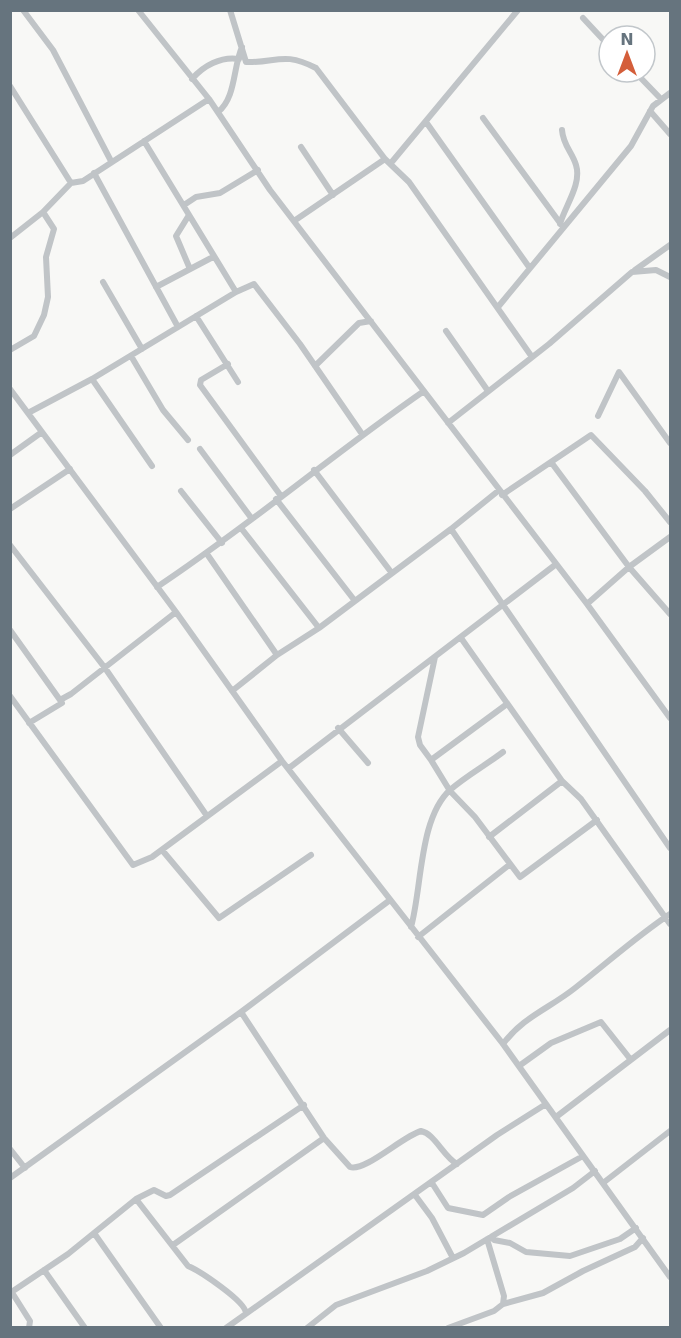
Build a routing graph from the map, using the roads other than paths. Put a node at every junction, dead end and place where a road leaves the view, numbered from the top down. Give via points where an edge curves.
1 (23, 10) edge
2 (138, 10) edge
3 (230, 10) edge
4 (518, 10) edge
5 (583, 18) dead end
6 (597, 33) edge
7 (242, 46) junction
8 (237, 58) junction
9 (246, 62) junction
10 (192, 79) junction
11 (647, 84) edge
12 (10, 86) edge
13 (670, 93) edge
14 (209, 99) junction
15 (662, 99) junction
16 (650, 111) junction
17 (218, 112) junction
18 (483, 118) dead end
19 (426, 122) junction
20 (562, 130) dead end
21 (670, 134) edge
22 (144, 141) junction
23 (301, 147) dead end
24 (111, 161) junction
25 (388, 161) junction
26 (258, 170) junction
27 (94, 172) junction
28 (71, 183) junction
29 (333, 195) junction
30 (184, 205) junction
31 (43, 212) junction
32 (189, 215) junction
33 (294, 221) junction
34 (561, 225) junction
35 (10, 238) edge
36 (670, 245) edge
37 (213, 257) junction
38 (529, 267) junction
39 (190, 269) junction
40 (632, 273) junction
41 (670, 277) edge
42 (104, 282) dead end
43 (156, 287) junction
44 (236, 292) junction
45 (498, 307) junction
46 (196, 316) junction
47 (371, 321) junction
48 (178, 327) junction
49 (446, 331) dead end
50 (142, 349) junction
51 (10, 350) edge
52 (131, 356) junction
53 (532, 357) junction
54 (228, 364) junction
55 (315, 366) junction
56 (92, 379) junction
57 (238, 382) dead end
58 (10, 389) edge
59 (424, 391) junction
60 (488, 391) junction
61 (28, 413) junction
62 (598, 416) dead end
63 (448, 423) junction
64 (42, 432) junction
65 (362, 434) junction
66 (188, 440) dead end
67 (670, 443) edge
68 (200, 449) dead end
69 (10, 454) edge
70 (551, 462) junction
71 (152, 466) dead end
72 (70, 469) junction
73 (314, 470) junction
74 (181, 491) dead end
75 (500, 493) junction
76 (279, 497) junction
77 (10, 509) edge
78 (252, 519) junction
79 (670, 522) edge
80 (241, 528) junction
81 (451, 529) junction
82 (670, 537) edge
83 (222, 543) junction
84 (10, 544) edge
85 (207, 554) junction
86 (555, 565) junction
87 (629, 567) junction
88 (391, 572) junction
89 (158, 587) junction
90 (355, 601) junction
91 (502, 603) junction
92 (587, 604) junction
93 (176, 612) junction
94 (670, 614) edge
95 (319, 628) junction
96 (10, 630) edge
97 (461, 638) junction
98 (277, 655) junction
99 (435, 656) junction
100 (105, 668) junction
101 (232, 691) junction
102 (10, 696) edge
103 (60, 700) junction
104 (507, 704) junction
105 (670, 718) edge
106 (29, 723) junction
107 (339, 728) junction
108 (502, 752) dead end
109 (431, 760) junction
110 (282, 761) junction
111 (368, 763) dead end
112 (289, 768) junction
113 (562, 781) junction
114 (450, 790) junction
115 (207, 816) junction
116 (597, 820) junction
117 (489, 837) junction
118 (670, 848) edge
119 (162, 850) junction
120 (311, 855) dead end
121 (509, 865) junction
122 (390, 900) junction
123 (668, 916) edge
124 (670, 924) edge
125 (411, 927) junction
126 (418, 937) junction
127 (241, 1012) junction
128 (670, 1030) edge
129 (503, 1044) junction
130 (632, 1060) junction
131 (519, 1066) junction
132 (546, 1104) junction
133 (303, 1105) junction
134 (556, 1117) junction
135 (670, 1131) edge
136 (324, 1138) junction
137 (10, 1149) edge
138 (584, 1156) junction
139 (457, 1164) junction
140 (25, 1168) junction
141 (595, 1171) junction
142 (10, 1178) edge
143 (432, 1183) junction
144 (603, 1183) junction
145 (415, 1195) junction
146 (136, 1199) junction
147 (636, 1228) junction
148 (94, 1233) junction
149 (489, 1238) junction
150 (643, 1238) junction
151 (173, 1245) junction
152 (453, 1258) junction
153 (44, 1270) junction
154 (670, 1277) edge
155 (11, 1292) edge
156 (503, 1304) junction
157 (246, 1313) junction
158 (29, 1328) edge
159 (85, 1328) edge
160 (161, 1328) edge
161 (226, 1328) edge
162 (307, 1328) edge
163 (448, 1328) edge

1 - 24 street via 53,50
2 - 10 street
3 - 7 street
4 - 19 street
5 - 6 street
7 - 8 street
7 - 9 street
8 - 9 street
8 - 10 street via 209,65
8 - 17 street via 234,84
9 - 25 street via 284,57 300,59 316,68
10 - 14 street
11 - 15 street
12 - 28 street
13 - 15 street
14 - 17 street
14 - 22 street
15 - 16 street
16 - 21 street
16 - 34 street via 631,146
17 - 26 street
18 - 34 street
19 - 25 street
19 - 38 street
20 - 34 street via 576,172
22 - 24 street
22 - 30 street
23 - 29 street
24 - 27 street
25 - 29 street
25 - 45 street via 409,182
26 - 30 street via 220,193 196,197
26 - 33 street
27 - 28 street via 83,181
27 - 43 street
28 - 31 street
29 - 33 street
30 - 32 street
31 - 35 street
31 - 51 street via 54,229 46,262 47,304 34,336
32 - 37 street
32 - 39 street via 176,237
33 - 47 street
34 - 38 street
36 - 40 street
37 - 39 street
37 - 44 street
38 - 45 street
39 - 43 street
40 - 41 street via 656,270
40 - 53 street
42 - 50 street
43 - 48 street
44 - 46 street
44 - 55 street via 255,284
45 - 53 street
46 - 48 street
46 - 54 street
47 - 55 street via 359,322
47 - 59 street
48 - 50 street
49 - 60 street
50 - 52 street
52 - 56 street
52 - 66 street via 163,410
53 - 60 street
54 - 57 street
54 - 76 street via 201,380 200,385
55 - 65 street
56 - 61 street
56 - 71 street
58 - 61 street
59 - 63 street
59 - 65 street
60 - 63 street
61 - 64 street
62 - 67 street via 619,372
63 - 75 street
64 - 69 street
64 - 72 street
65 - 73 street
68 - 78 street
70 - 75 street
70 - 79 street via 588,436 594,436
70 - 87 street
72 - 77 street
72 - 89 street
73 - 76 street
73 - 88 street
74 - 83 street
75 - 81 street
75 - 86 street
76 - 78 street
76 - 90 street
78 - 80 street
80 - 83 street
80 - 95 street
81 - 88 street
81 - 91 street
82 - 87 street
83 - 85 street
84 - 100 street
85 - 89 street
85 - 98 street
86 - 91 street
86 - 92 street
87 - 92 street
87 - 94 street
88 - 90 street
89 - 93 street
90 - 95 street
91 - 97 street
91 - 118 street
92 - 105 street
93 - 100 street
93 - 101 street
95 - 98 street
96 - 103 street
97 - 99 street
97 - 104 street
98 - 101 street
99 - 107 street
99 - 109 street via 418,737
100 - 103 street
100 - 115 street
101 - 110 street
102 - 106 street
103 - 106 street via 57,708
104 - 109 street
104 - 113 street
106 - 119 street via 132,864 137,865
107 - 111 street
107 - 112 street
108 - 114 street
109 - 114 street
110 - 112 street
110 - 115 street
112 - 122 street
113 - 116 street
113 - 117 street
114 - 117 street
114 - 125 street via 437,807 428,834
115 - 119 street
116 - 121 street via 523,877
116 - 123 street
117 - 121 street
119 - 120 street via 219,918
121 - 126 street
122 - 125 street
122 - 127 street
123 - 124 street
123 - 129 street via 567,994 523,1021
125 - 126 street
126 - 129 street
127 - 133 street
127 - 140 street
128 - 130 street
129 - 131 street
130 - 131 street via 602,1022 551,1043
130 - 134 street
131 - 132 street
132 - 134 street
132 - 139 street
133 - 136 street
133 - 146 street via 175,1192 166,1196 154,1190
134 - 138 street
135 - 144 street
136 - 139 street via 355,1168 402,1139 423,1131
136 - 151 street
137 - 140 street
138 - 141 street
138 - 143 street via 483,1215 448,1208
139 - 143 street
140 - 142 street
141 - 144 street
141 - 149 street
143 - 145 street
144 - 147 street
145 - 152 street
145 - 157 street
146 - 148 street
146 - 151 street
147 - 149 street via 620,1239 570,1256 526,1252
147 - 150 street
148 - 153 street
148 - 160 street
149 - 152 street
149 - 156 street
150 - 154 street
150 - 156 street via 635,1247 543,1293
151 - 157 street via 188,1266 241,1303
152 - 162 street via 336,1305
153 - 155 street
153 - 159 street
155 - 158 street via 30,1321
156 - 163 street
157 - 161 street

